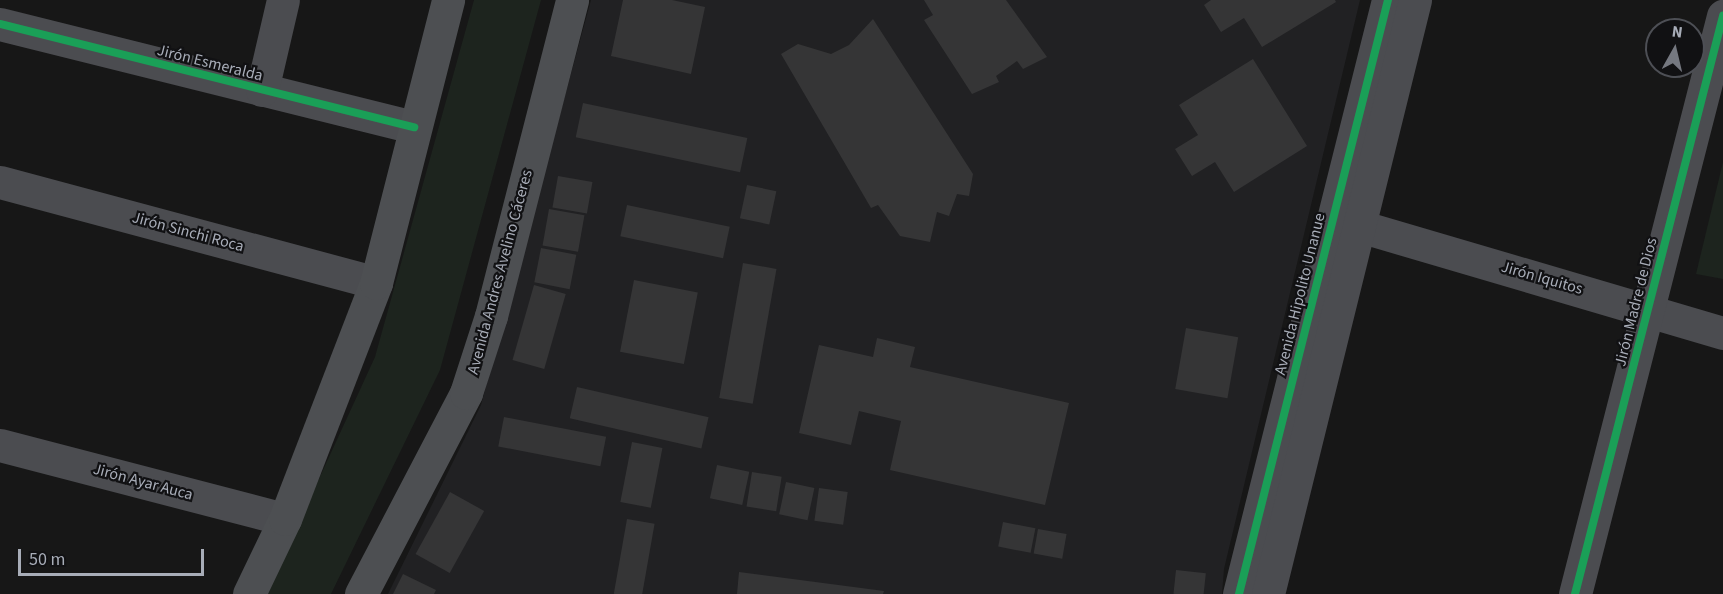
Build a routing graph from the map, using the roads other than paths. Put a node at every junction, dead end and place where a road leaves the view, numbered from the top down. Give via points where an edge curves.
1 (284, 0) edge
2 (448, 0) edge
3 (572, 0) edge
4 (1388, 0) edge
5 (1416, 0) edge
6 (1723, 16) edge
7 (0, 24) edge
8 (262, 90) junction
9 (414, 127) junction
10 (0, 182) edge
11 (1347, 222) junction
12 (376, 283) junction
13 (1648, 309) junction
14 (1723, 333) edge
15 (0, 445) edge
16 (285, 519) junction
17 (1258, 592) edge
18 (249, 594) edge
19 (361, 594) edge
20 (1575, 594) edge

1 - 8 street
2 - 9 main road
3 - 19 main road, Avenida Andres Avelino Cáceres via 491,316 466,393
4 - 11 street, Avenida Hipolito Unanue
5 - 11 street, Avenida Hipolito Unanue
6 - 13 street, Jirón Madre de Dios
7 - 8 street, Jirón Esmeralda
8 - 9 street, Jirón Esmeralda
9 - 12 main road
10 - 12 street, Jirón Sinchi Roca
11 - 13 street, Jirón Iquitos
11 - 17 street, Avenida Hipolito Unanue
12 - 16 main road
13 - 14 street, Jirón Iquitos
13 - 20 street, Jirón Madre de Dios
15 - 16 street, Jirón Ayar Auca
16 - 18 main road

